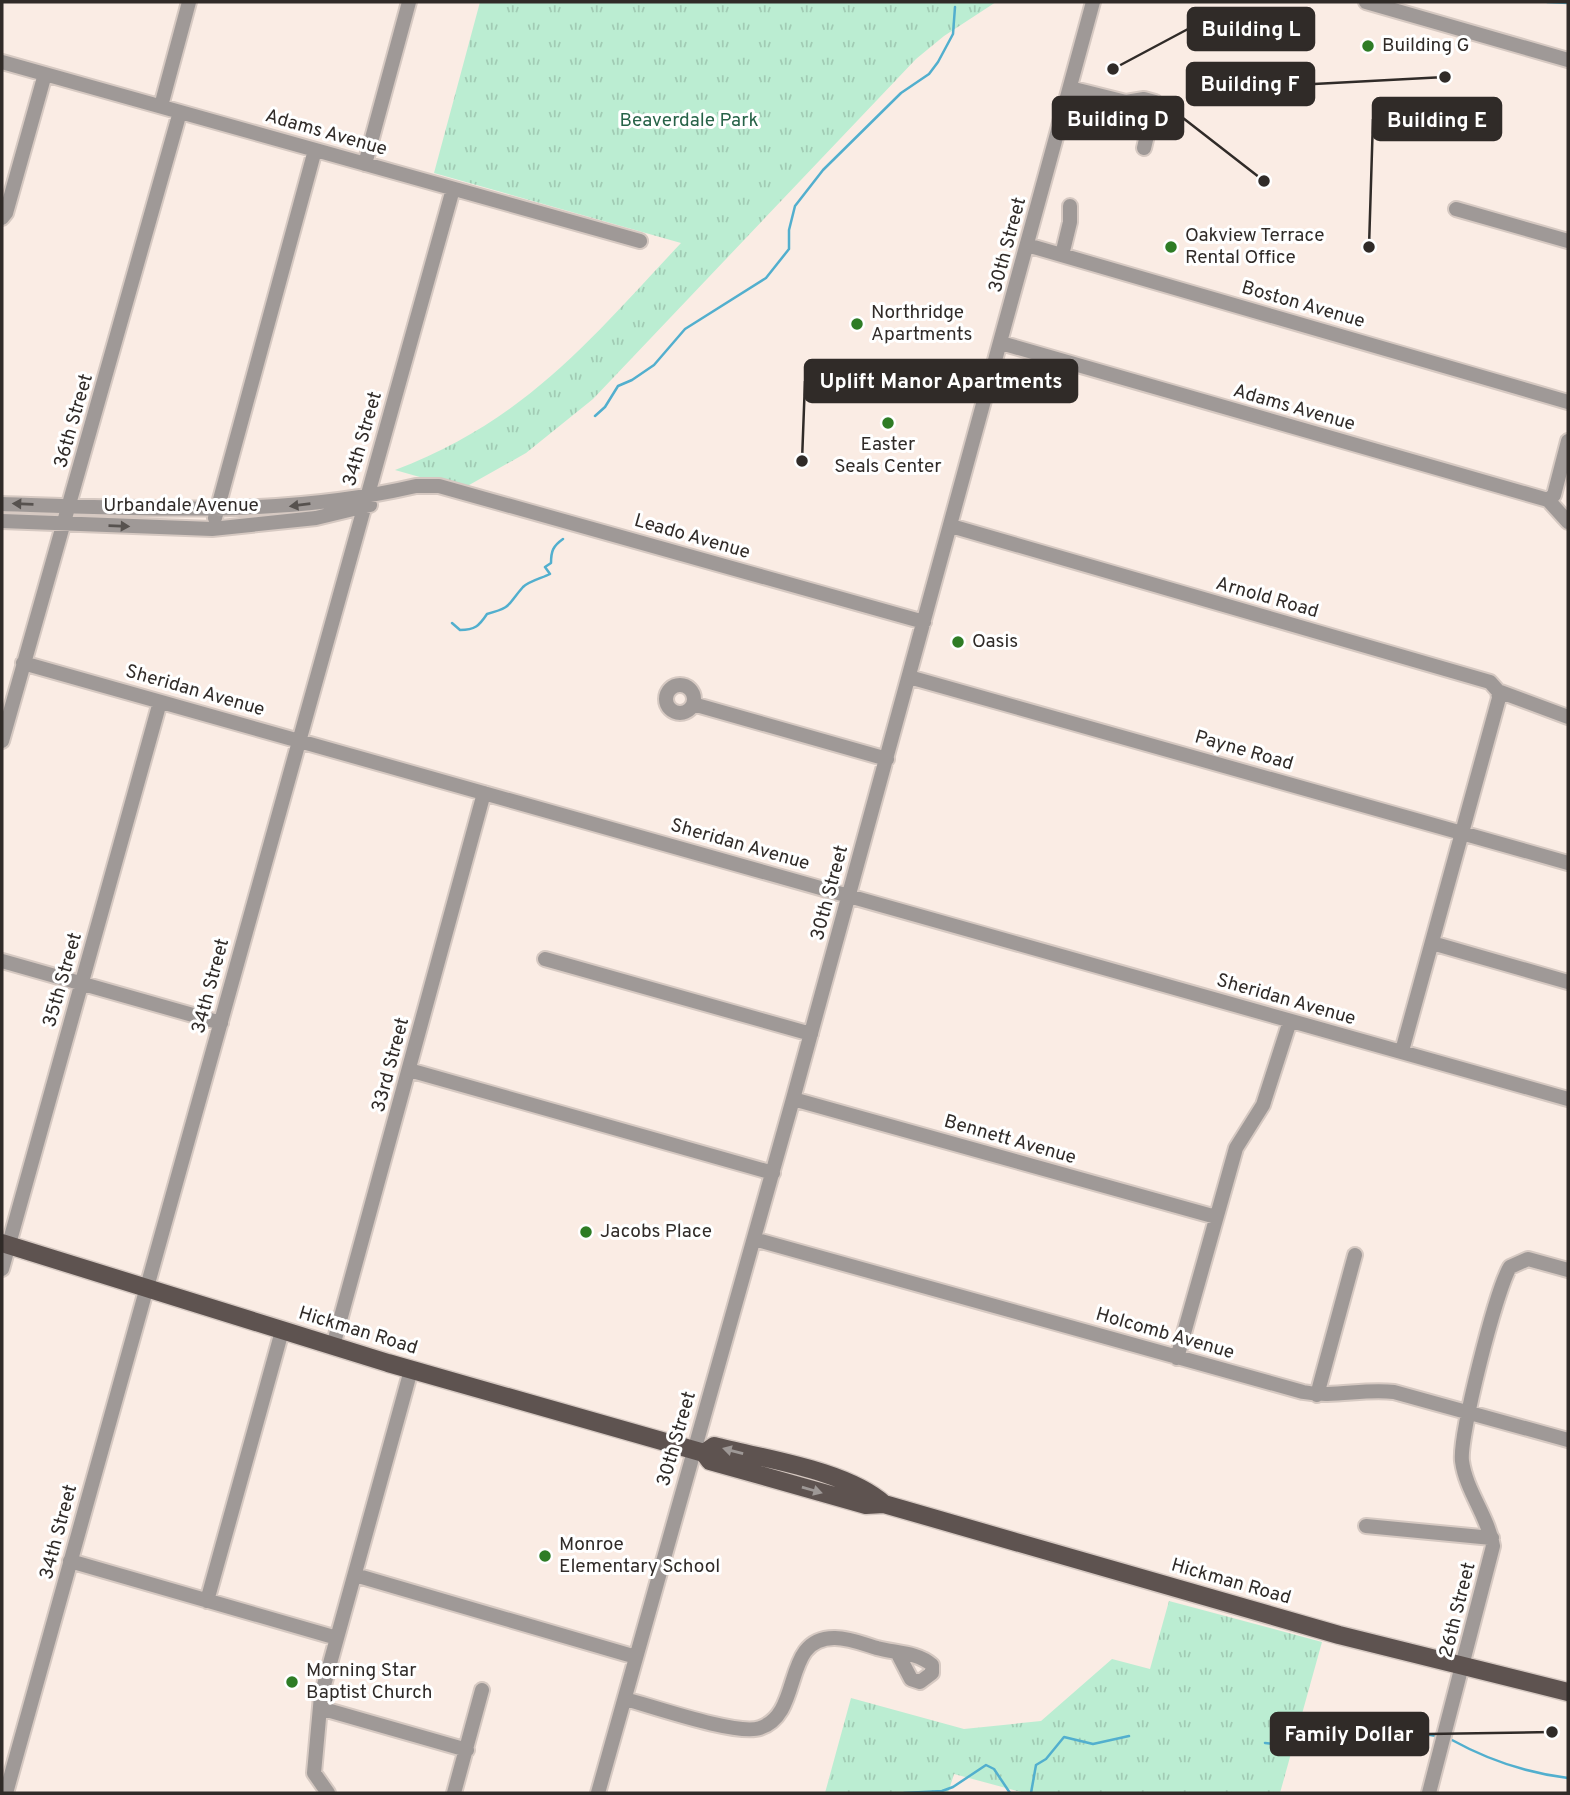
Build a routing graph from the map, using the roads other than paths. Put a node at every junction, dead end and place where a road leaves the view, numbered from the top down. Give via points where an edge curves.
1 (189, 2) edge
2 (409, 2) edge
3 (1093, 2) edge
4 (1366, 2) edge
5 (1568, 60) edge
6 (2, 62) edge
7 (45, 74) junction
8 (1070, 88) junction
9 (161, 106) junction
10 (180, 112) junction
11 (1144, 148) dead end
12 (315, 150) junction
13 (365, 164) junction
14 (453, 189) junction
15 (1070, 206) dead end
16 (1456, 209) dead end
17 (2, 218) edge
18 (640, 241) dead end
19 (1568, 241) edge
20 (1027, 245) junction
21 (1062, 255) junction
22 (1001, 343) junction
23 (1568, 402) edge
24 (1568, 441) edge
25 (450, 489) joint
26 (1548, 500) junction
27 (365, 502) junction
28 (2, 504) edge
29 (70, 506) junction
30 (217, 510) junction
31 (2, 521) edge
32 (1568, 522) edge
33 (65, 524) junction
34 (951, 526) junction
35 (212, 529) junction
36 (924, 622) junction
37 (23, 663) junction
38 (909, 677) junction
39 (1498, 691) junction
40 (160, 702) junction
41 (693, 704) dead end
42 (1568, 718) edge
43 (2, 740) edge
44 (298, 741) junction
45 (887, 760) junction
46 (484, 793) junction
47 (1462, 832) junction
48 (1568, 863) edge
49 (849, 896) junction
50 (1432, 943) junction
51 (545, 959) dead end
52 (2, 961) edge
53 (1568, 982) edge
54 (82, 984) junction
55 (1290, 1021) junction
56 (221, 1023) junction
57 (811, 1034) junction
58 (1402, 1051) junction
59 (409, 1070) junction
60 (793, 1099) junction
61 (1568, 1099) edge
62 (773, 1172) junction
63 (1216, 1217) junction
64 (754, 1239) junction
65 (5, 1244) edge
66 (1356, 1255) dead end
67 (2, 1269) edge
68 (1568, 1270) edge
69 (146, 1288) junction
70 (282, 1331) junction
71 (333, 1346) junction
72 (1177, 1358) junction
73 (411, 1370) junction
74 (1317, 1395) junction
75 (1468, 1412) junction
76 (1568, 1440) edge
77 (699, 1451) junction
78 (1366, 1526) dead end
79 (1492, 1538) junction
80 (70, 1562) junction
81 (355, 1575) junction
82 (207, 1601) junction
83 (337, 1638) junction
84 (898, 1654) dead end
85 (636, 1657) junction
86 (1464, 1665) junction
87 (482, 1690) dead end
88 (1568, 1692) edge
89 (625, 1699) junction
90 (320, 1708) junction
91 (467, 1750) junction
92 (6, 1793) edge
93 (328, 1793) edge
94 (454, 1793) edge
95 (598, 1793) edge
96 (1429, 1793) edge

1 - 9 street
2 - 13 street
3 - 8 street, 30th Street
4 - 5 street
6 - 7 street, Adams Avenue
7 - 9 street, Adams Avenue
7 - 17 street
8 - 11 street via 1126,102 1155,102
8 - 20 street, 30th Street
9 - 10 street, Adams Avenue
10 - 12 street, Adams Avenue
10 - 29 street, 36th Street
12 - 13 street, Adams Avenue
12 - 30 street
13 - 14 street, Adams Avenue
14 - 18 street, Adams Avenue
14 - 27 street, 34th Street
15 - 21 street
16 - 19 street
20 - 21 street, Boston Avenue
20 - 22 street, 30th Street
21 - 23 street, Boston Avenue
22 - 26 street, Adams Avenue
22 - 34 street, 30th Street
24 - 26 street via 1554,495
25 - 27 street, Urbandale Avenue via 416,486
25 - 36 street, Leado Avenue
26 - 32 street
27 -> 30 street, Urbandale Avenue
27 - 35 street, Urbandale Avenue via 274,525
27 - 44 street, 34th Street
29 -> 28 street, Urbandale Avenue
29 - 30 street, Urbandale Avenue
29 - 33 street, 36th Street
30 - 35 street
31 - 33 street, Urbandale Avenue
33 -> 35 street, Urbandale Avenue
33 - 37 street, 36th Street
34 - 36 street, 30th Street
34 - 39 street, Arnold Road via 1490,682
36 - 38 street, 30th Street
37 - 40 street, Sheridan Avenue
37 - 43 street, 36th Street
38 - 45 street, 30th Street
38 - 47 street, Payne Road
39 - 42 street, Arnold Road
39 - 47 street
40 - 44 street, Sheridan Avenue
40 - 54 street, 35th Street
41 - 45 street
44 - 46 street, Sheridan Avenue
44 - 56 street, 34th Street
45 - 49 street, 30th Street
46 - 49 street, Sheridan Avenue
46 - 59 street, 33rd Street
47 - 48 street, Payne Road
47 - 50 street
49 - 55 street, Sheridan Avenue
49 - 57 street, 30th Street
50 - 53 street
50 - 58 street
51 - 57 street
52 - 54 street
54 - 56 street
54 - 65 street, 35th Street
55 - 58 street, Sheridan Avenue
55 - 63 street via 1264,1105 1236,1148
56 - 69 street, 34th Street
57 - 60 street, 30th Street
58 - 61 street, Sheridan Avenue
59 - 62 street
59 - 71 street, 33rd Street
60 - 62 street, 30th Street
60 - 63 street, Bennett Avenue
62 - 64 street, 30th Street
63 - 72 street
64 - 72 street, Holcomb Avenue
64 - 77 street, 30th Street
65 - 67 street, 35th Street
65 - 69 main road, Hickman Road
66 - 74 street
68 - 75 street, 26th Street via 1528,1259 1505,1275
69 - 70 main road, Hickman Road
69 - 80 street, 34th Street
70 - 71 main road, Hickman Road
70 - 82 street
71 - 73 main road, Hickman Road
72 - 74 street, Holcomb Avenue
73 - 77 main road, Hickman Road
73 - 81 street
74 - 75 street, Holcomb Avenue via 1371,1389
75 - 76 street, Holcomb Avenue
75 - 79 street, 26th Street via 1462,1464
77 - 85 street, 30th Street
77 - 86 main road, Hickman Road via 714,1446 798,1468 871,1492 884,1504 1339,1635
78 - 79 street
79 - 86 street, 26th Street via 1491,1564
80 - 82 street
80 - 92 street, 34th Street
81 - 83 street
81 - 85 street
82 - 83 street
83 - 90 street
84 - 89 street via 839,1637 813,1643 798,1661 779,1716 759,1729 736,1729
85 - 89 street, 30th Street
86 - 88 main road, Hickman Road
86 - 96 street, 26th Street
87 - 91 street
89 - 95 street, 30th Street
90 - 91 street
90 - 93 street via 314,1773
91 - 94 street

